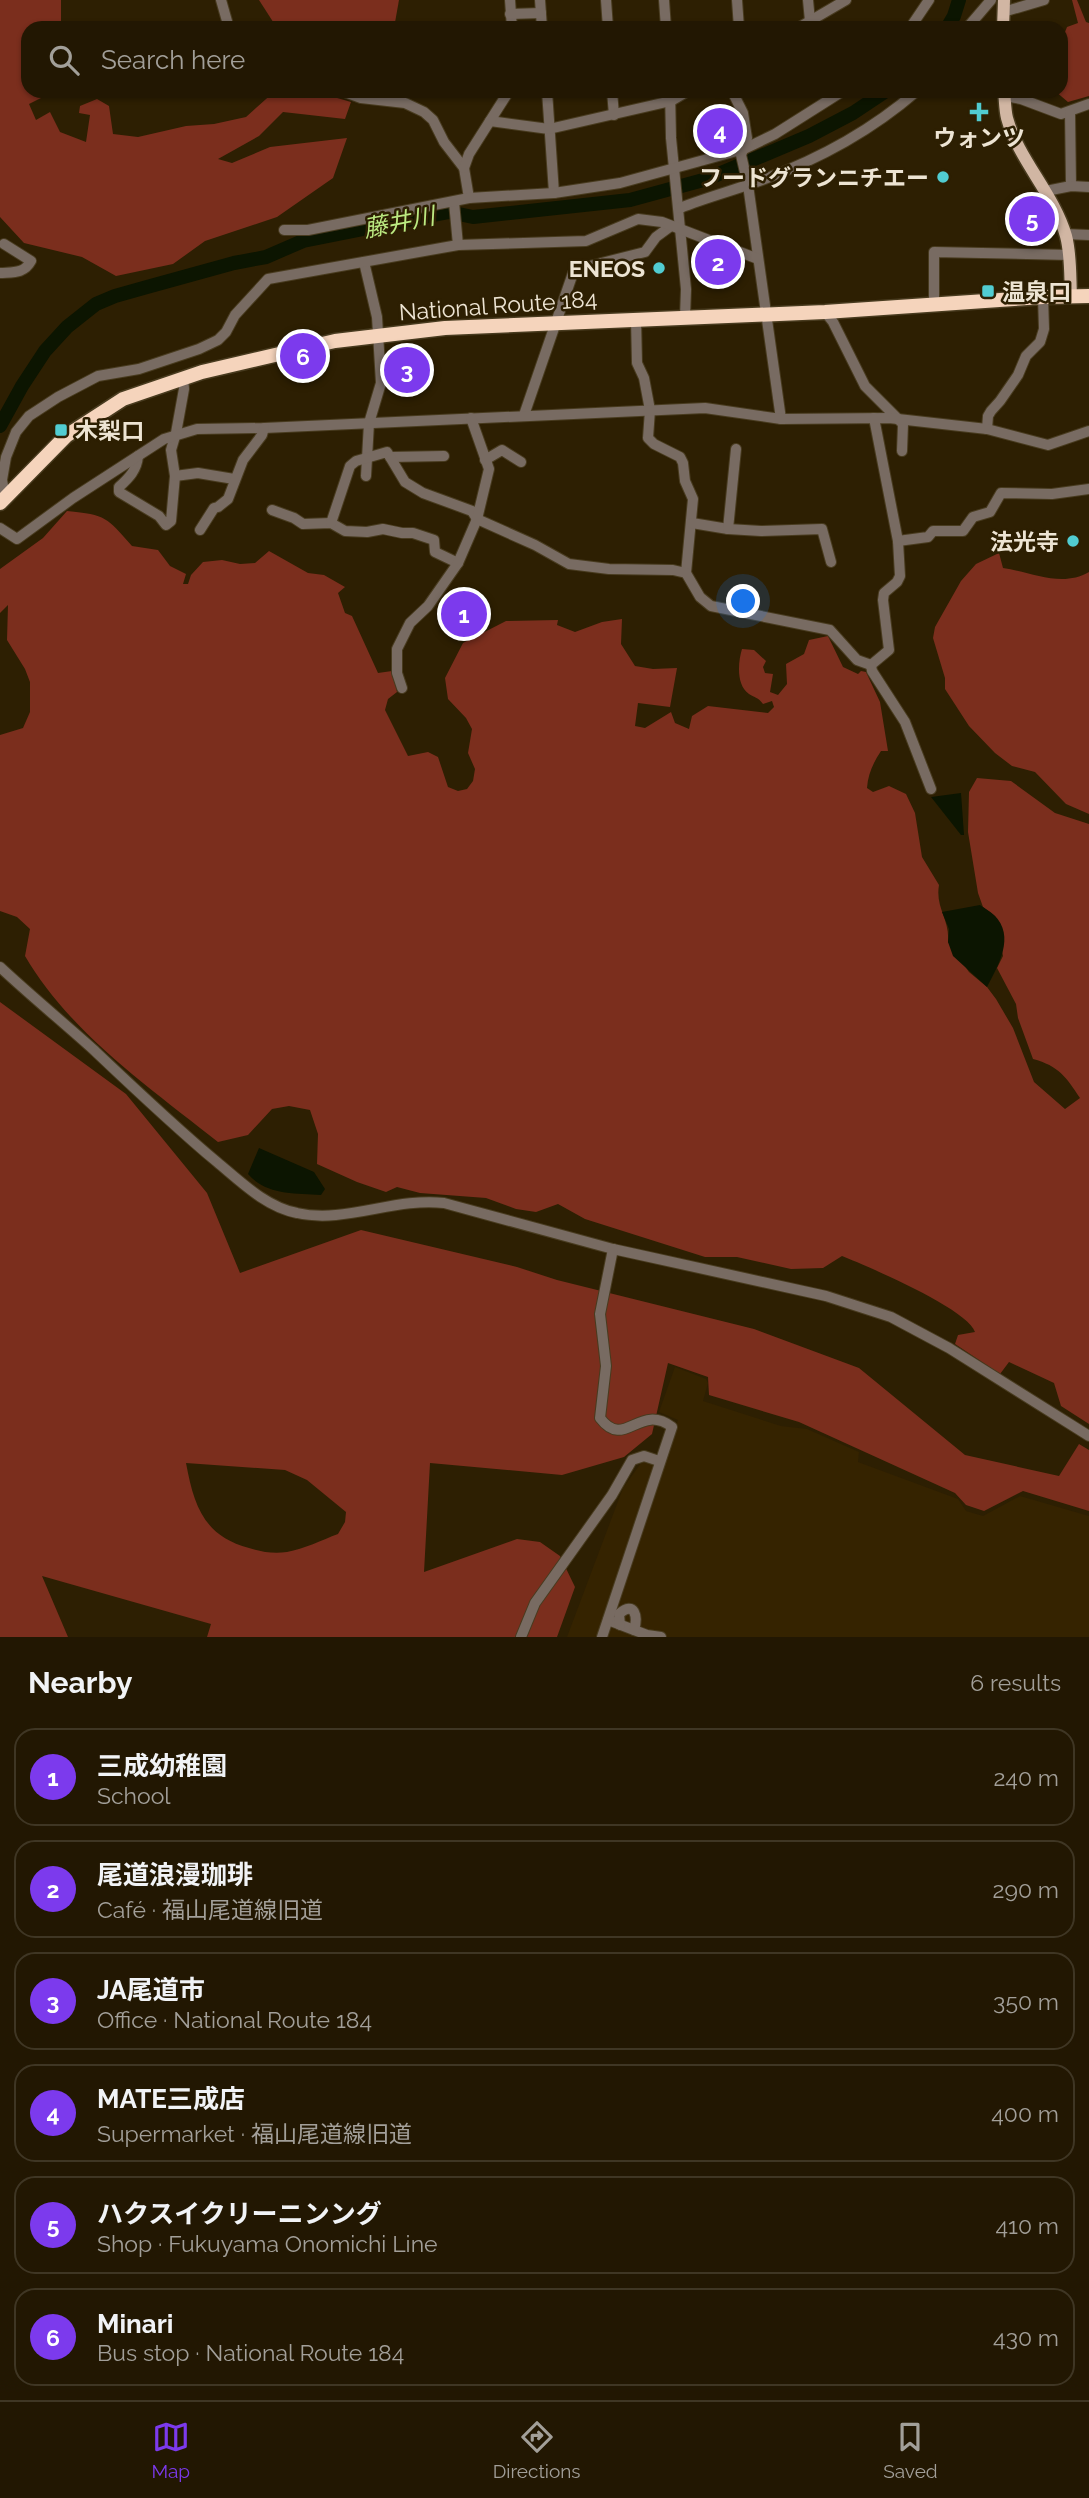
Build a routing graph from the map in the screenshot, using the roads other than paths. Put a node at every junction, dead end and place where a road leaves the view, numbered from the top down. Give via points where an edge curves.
1 (221, 0) edge
2 (510, 0) edge
3 (540, 0) edge
4 (606, 0) edge
5 (664, 0) edge
6 (737, 0) edge
7 (808, 0) edge
8 (846, 0) edge
9 (929, 0) edge
10 (991, 0) edge
11 (1044, 0) edge
12 (1004, 6) edge
13 (541, 13) junction
14 (510, 14) junction
15 (227, 21) edge
16 (511, 21) edge
17 (542, 21) edge
18 (608, 21) edge
19 (666, 21) edge
20 (738, 21) edge
21 (810, 21) edge
22 (812, 21) edge
23 (916, 21) edge
24 (973, 21) edge
25 (361, 98) edge
26 (505, 98) edge
27 (547, 98) edge
28 (613, 98) edge
29 (664, 98) edge
30 (670, 98) edge
31 (736, 98) edge
32 (832, 98) edge
33 (908, 98) edge
34 (1004, 98) edge
35 (1018, 98) edge
36 (1089, 104) edge
37 (1070, 112) junction
38 (614, 115) junction
39 (491, 121) junction
40 (549, 129) junction
41 (742, 152) junction
42 (464, 168) junction
43 (676, 168) junction
44 (747, 182) junction
45 (1071, 186) junction
46 (1089, 187) edge
47 (1046, 191) junction
48 (554, 193) junction
49 (470, 198) junction
50 (454, 204) junction
51 (679, 205) junction
52 (676, 228) junction
53 (284, 230) dead end
54 (1065, 234) junction
55 (1089, 235) edge
56 (458, 240) junction
57 (5, 244) dead end
58 (1070, 256) junction
59 (758, 258) junction
60 (363, 262) junction
61 (0, 273) edge
62 (1071, 296) junction
63 (1089, 296) edge
64 (1043, 297) junction
65 (934, 304) junction
66 (825, 312) junction
67 (766, 314) junction
68 (685, 317) junction
69 (636, 319) junction
70 (555, 322) junction
71 (379, 336) junction
72 (183, 377) junction
73 (650, 410) junction
74 (524, 415) junction
75 (471, 418) junction
76 (874, 418) junction
77 (781, 419) junction
78 (901, 421) junction
79 (369, 423) junction
80 (264, 428) junction
81 (987, 429) junction
82 (1089, 431) edge
83 (177, 433) junction
84 (736, 449) dead end
85 (902, 451) dead end
86 (138, 456) junction
87 (444, 456) dead end
88 (390, 457) junction
89 (367, 458) junction
90 (485, 460) junction
91 (520, 462) dead end
92 (175, 476) junction
93 (366, 476) dead end
94 (234, 479) junction
95 (1089, 489) edge
96 (2, 500) edge
97 (272, 510) dead end
98 (477, 519) junction
99 (331, 523) junction
100 (692, 523) junction
101 (0, 528) edge
102 (728, 529) junction
103 (200, 530) dead end
104 (898, 541) junction
105 (831, 562) dead end
106 (458, 563) junction
107 (685, 573) junction
108 (871, 665) junction
109 (402, 688) dead end
110 (931, 789) dead end
111 (0, 967) edge
112 (613, 1250) junction
113 (1089, 1436) edge
114 (659, 1461) junction
115 (608, 1620) junction
116 (620, 1625) junction
117 (634, 1630) junction
118 (521, 1637) edge
119 (602, 1637) edge
120 (661, 1637) edge

1 - 15 street
2 - 14 street
3 - 13 street
4 - 18 street
5 - 19 street
6 - 20 street
7 - 21 street
8 - 22 street
9 - 23 street
10 - 24 street
11 - 12 street
13 - 14 street
13 - 17 street
14 - 16 street
25 - 42 street via 417,107 433,120
26 - 39 street
27 - 40 street
28 - 38 street
29 - 38 street
30 - 43 street
31 - 41 street via 747,138
32 - 41 street
33 - 44 street via 834,147
34 - 47 main road via 1016,140
35 - 37 street via 1061,114
36 - 37 street
37 - 45 street
38 - 40 street
39 - 40 street
39 - 42 street
40 - 48 street
41 - 43 street
41 - 44 street
42 - 49 street
43 - 48 street
43 - 51 street
44 - 51 street
44 - 59 street
45 - 46 street
45 - 47 street
47 - 54 main road
48 - 49 street
49 - 50 street
50 - 53 street via 308,230
50 - 56 street
51 - 52 street
52 - 56 street via 638,219 586,241
52 - 59 street
52 - 68 street via 686,289
52 - 70 street via 656,237 645,252 578,269
54 - 55 street
54 - 58 main road
56 - 60 street
57 - 61 street via 31,261 22,271
58 - 62 main road
58 - 65 street via 934,252
59 - 67 street
60 - 71 street
60 - 96 street via 268,279 218,340 139,369 98,376 29,416 16,432 6,457
62 - 63 highway, National Route 184
62 - 64 highway, National Route 184
64 - 65 highway, National Route 184
64 - 81 street via 1040,342 991,411
65 - 66 highway, National Route 184
66 - 67 highway, National Route 184
66 - 78 street via 865,386
67 - 68 highway, National Route 184
67 - 77 street
68 - 69 highway, National Route 184
69 - 70 highway, National Route 184
69 - 73 street via 637,363 645,378
70 - 71 highway, National Route 184
70 - 74 street
71 - 72 highway, National Route 184 via 335,341
71 - 79 street via 381,383
72 - 83 street
72 - 96 highway, National Route 184 via 123,399 66,436
73 - 74 street
73 - 77 street via 705,408
73 - 100 street via 648,438 680,457 683,464 693,499
74 - 75 street
75 - 79 street
75 - 90 street
76 - 77 street
76 - 78 street
76 - 104 street
78 - 81 street
78 - 85 street
79 - 80 street
79 - 89 street
80 - 83 street
80 - 94 street
81 - 82 street via 1048,445
83 - 86 street
83 - 92 street via 172,450
84 - 102 street
86 - 92 street via 119,492 166,525 171,521
86 - 101 street via 18,538
87 - 88 street
88 - 89 street via 387,452
88 - 98 street via 405,482 472,511
89 - 93 street
89 - 99 street via 356,461 346,473
90 - 91 street via 502,450
90 - 98 street via 489,469
92 - 94 street via 198,473
94 - 103 street via 228,499 214,508
95 - 104 street via 1001,493 990,512 973,517 963,531 933,531 928,537
97 - 99 street via 303,524
98 - 106 street
98 - 107 street via 569,564
99 - 106 street via 345,531 383,528 413,533 434,540 435,552
100 - 102 street
100 - 107 street
102 - 105 street via 822,529
104 - 108 street via 900,576 883,600 889,650
106 - 109 street via 410,623 397,649
107 - 108 street via 711,606 830,630 857,660
108 - 110 street via 905,722
111 - 112 street via 176,1128 270,1203 317,1215 431,1202
112 - 113 street via 826,1296 891,1317
112 - 114 street via 600,1314 606,1366 600,1418 620,1431 644,1419 663,1420 671,1427
114 - 115 street
114 - 118 street via 644,1455 632,1460 535,1603
115 - 116 street
115 - 119 street
116 - 117 street
116 - 117 street via 619,1614 630,1610 637,1618
117 - 120 street

